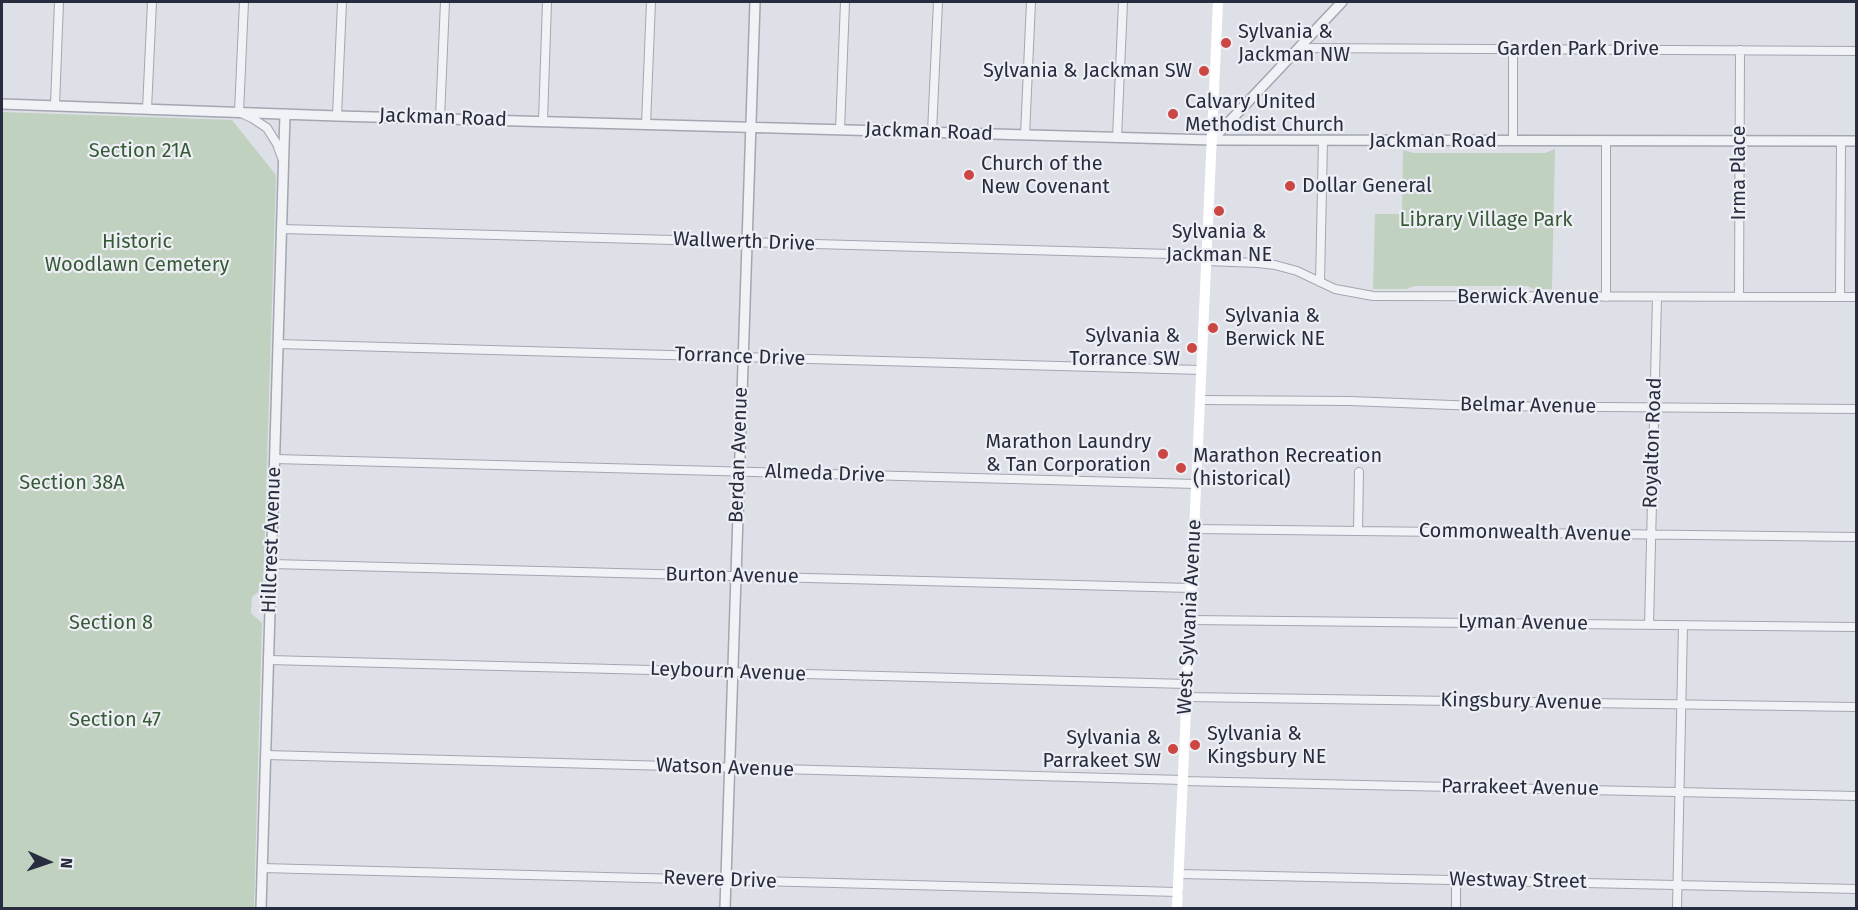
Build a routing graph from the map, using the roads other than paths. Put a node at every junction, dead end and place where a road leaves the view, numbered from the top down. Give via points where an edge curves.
1 (59, 2) edge
2 (152, 2) edge
3 (244, 2) edge
4 (342, 2) edge
5 (445, 2) edge
6 (548, 2) edge
7 (651, 2) edge
8 (755, 2) edge
9 (845, 2) edge
10 (938, 2) edge
11 (1030, 2) edge
12 (1123, 2) edge
13 (1218, 2) edge
14 (1341, 2) edge
15 (1299, 48) junction
16 (1513, 49) junction
17 (1740, 50) junction
18 (1857, 51) edge
19 (2, 104) edge
20 (55, 105) junction
21 (147, 109) junction
22 (239, 112) junction
23 (285, 114) junction
24 (338, 116) junction
25 (440, 118) junction
26 (543, 121) junction
27 (646, 124) junction
28 (750, 127) junction
29 (840, 130) junction
30 (932, 132) junction
31 (1025, 135) junction
32 (1117, 138) junction
33 (1212, 140) junction
34 (1323, 141) junction
35 (1513, 141) junction
36 (1606, 141) junction
37 (1740, 141) junction
38 (1841, 141) junction
39 (1857, 141) edge
40 (284, 171) junction
41 (282, 230) junction
42 (746, 242) junction
43 (1206, 258) junction
44 (1320, 282) junction
45 (1606, 297) junction
46 (1657, 297) junction
47 (1739, 297) junction
48 (1840, 297) junction
49 (1857, 297) edge
50 (278, 344) junction
51 (742, 357) junction
52 (1201, 370) junction
53 (1200, 400) junction
54 (1654, 407) junction
55 (1857, 409) edge
56 (275, 459) junction
57 (739, 471) junction
58 (1359, 472) dead end
59 (1196, 484) junction
60 (1194, 529) junction
61 (1358, 531) junction
62 (1651, 535) junction
63 (1857, 537) edge
64 (272, 564) junction
65 (736, 576) junction
66 (1191, 588) junction
67 (1190, 620) junction
68 (1648, 625) junction
69 (1683, 625) junction
70 (1857, 627) edge
71 (269, 660) junction
72 (733, 672) junction
73 (1187, 684) junction
74 (1186, 697) junction
75 (1682, 704) junction
76 (1857, 707) edge
77 (266, 755) junction
78 (730, 768) junction
79 (1183, 780) junction
80 (1680, 792) junction
81 (1857, 796) edge
82 (262, 868) junction
83 (1179, 874) junction
84 (726, 880) junction
85 (1456, 880) junction
86 (1678, 885) junction
87 (1857, 889) edge
88 (1178, 892) junction
89 (261, 909) edge
90 (725, 909) edge
91 (1177, 909) edge
92 (1456, 909) edge
93 (1677, 909) edge

1 - 20 street
2 - 21 street
3 - 22 street
4 - 24 street
5 - 25 street
6 - 26 street
7 - 27 street
8 - 28 street, Berdan Avenue
9 - 29 street
10 - 30 street
11 - 31 street
12 - 32 street
13 - 33 main road, West Sylvania Avenue
14 - 15 street
15 - 16 street, Garden Park Drive
15 - 33 street
16 - 17 street, Garden Park Drive
16 - 35 street
17 - 18 street, Garden Park Drive
17 - 37 street, Irma Place
19 - 20 street, Jackman Road
20 - 21 street, Jackman Road
21 - 22 street, Jackman Road
22 - 23 street, Jackman Road
22 - 40 street, Hillcrest Avenue via 267,128 277,144
23 - 24 street, Jackman Road
23 - 40 street, Hillcrest Avenue
24 - 25 street, Jackman Road
25 - 26 street, Jackman Road
26 - 27 street, Jackman Road
27 - 28 street, Jackman Road
28 - 29 street, Jackman Road
28 - 42 street, Berdan Avenue
29 - 30 street, Jackman Road
30 - 31 street, Jackman Road
31 - 32 street, Jackman Road
32 - 33 street, Jackman Road
33 - 34 street, Jackman Road
33 - 43 main road, West Sylvania Avenue
34 - 35 street, Jackman Road
34 - 44 street
35 - 36 street, Jackman Road
36 - 37 street, Jackman Road
36 - 45 street
37 - 38 street, Jackman Road
37 - 47 street, Irma Place
38 - 39 street, Jackman Road
38 - 48 street
40 - 41 street, Hillcrest Avenue
41 - 42 street, Wallwerth Drive
41 - 50 street, Hillcrest Avenue
42 - 43 street, Wallwerth Drive
42 - 51 street, Berdan Avenue
43 - 44 street, Berwick Avenue via 1275,265
43 - 52 main road, West Sylvania Avenue
44 - 45 street, Berwick Avenue via 1373,296
45 - 46 street, Berwick Avenue
46 - 47 street, Berwick Avenue
46 - 54 street, Royalton Road
47 - 48 street, Berwick Avenue
48 - 49 street, Berwick Avenue
50 - 51 street, Torrance Drive
50 - 56 street, Hillcrest Avenue
51 - 52 street, Torrance Drive
51 - 57 street, Berdan Avenue
52 - 53 main road, West Sylvania Avenue
53 - 54 street, Belmar Avenue
53 - 59 main road, West Sylvania Avenue
54 - 55 street, Belmar Avenue
54 - 62 street, Royalton Road
56 - 57 street, Almeda Drive
56 - 64 street, Hillcrest Avenue
57 - 59 street, Almeda Drive
57 - 65 street, Berdan Avenue
58 - 61 street
59 - 60 main road, West Sylvania Avenue
60 - 61 street, Commonwealth Avenue
60 - 66 main road, West Sylvania Avenue
61 - 62 street, Commonwealth Avenue
62 - 63 street, Commonwealth Avenue
62 - 68 street, Royalton Road
64 - 65 street, Burton Avenue
64 - 71 street, Hillcrest Avenue
65 - 66 street, Burton Avenue
65 - 72 street, Berdan Avenue
66 - 67 main road, West Sylvania Avenue
67 - 68 street, Lyman Avenue
67 - 73 main road, West Sylvania Avenue
68 - 69 street, Lyman Avenue
69 - 70 street, Lyman Avenue
69 - 75 street
71 - 72 street, Leybourn Avenue
71 - 77 street, Hillcrest Avenue
72 - 73 street, Leybourn Avenue
72 - 78 street, Berdan Avenue
73 - 74 main road, West Sylvania Avenue
74 - 75 street, Kingsbury Avenue
74 - 79 main road, West Sylvania Avenue
75 - 76 street, Kingsbury Avenue
75 - 80 street
77 - 78 street, Watson Avenue
77 - 82 street, Hillcrest Avenue
78 - 79 street, Watson Avenue
78 - 84 street, Berdan Avenue
79 - 80 street, Parrakeet Avenue
79 - 83 main road, West Sylvania Avenue
80 - 81 street, Parrakeet Avenue
80 - 86 street
82 - 84 street, Revere Drive
82 - 89 street, Hillcrest Avenue
83 - 85 street, Westway Street
83 - 88 main road, West Sylvania Avenue
84 - 88 street, Revere Drive
84 - 90 street, Berdan Avenue
85 - 86 street, Westway Street
85 - 92 street
86 - 87 street, Westway Street
86 - 93 street
88 - 91 main road, West Sylvania Avenue

